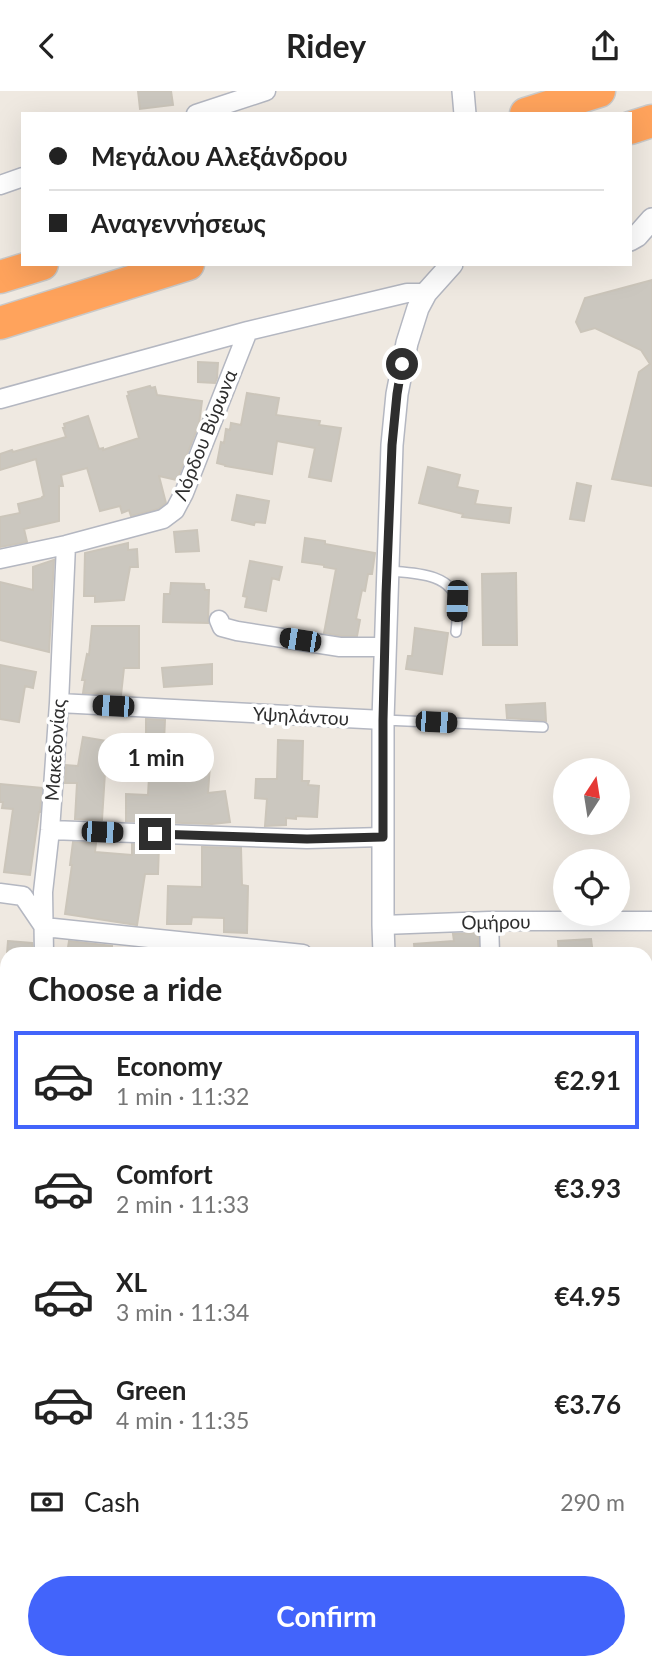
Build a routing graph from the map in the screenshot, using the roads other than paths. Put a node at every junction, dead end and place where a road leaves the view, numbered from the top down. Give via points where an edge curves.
1 (266, 91) edge
2 (598, 91) edge
3 (203, 112) edge
4 (532, 112) edge
5 (652, 121) edge
6 (632, 127) edge
7 (21, 178) edge
8 (0, 185) edge
9 (652, 219) edge
10 (632, 239) edge
11 (36, 266) edge
12 (182, 266) edge
13 (450, 266) edge
14 (0, 277) edge
15 (426, 293) junction
16 (0, 323) edge
17 (248, 331) junction
18 (0, 399) edge
19 (66, 545) junction
20 (0, 559) edge
21 (387, 571) junction
22 (219, 620) dead end
23 (456, 632) dead end
24 (385, 647) junction
25 (59, 703) junction
26 (383, 720) junction
27 (543, 727) dead end
28 (50, 829) junction
29 (383, 837) junction
30 (43, 892) junction
31 (0, 893) edge
32 (23, 896) junction
33 (489, 921) junction
34 (652, 921) edge
35 (383, 925) junction
36 (44, 927) junction
37 (44, 947) edge
38 (236, 947) edge
39 (384, 947) edge
40 (490, 947) edge

1 - 3 street
2 - 4 highway
5 - 6 highway
7 - 8 street
9 - 10 street
11 - 14 highway
12 - 16 highway
13 - 15 street
15 - 17 street via 407,293
15 - 21 street via 410,330 397,394
17 - 18 street
17 - 19 street, Λόρδου Βύρωνα via 175,510 163,519
19 - 20 street
19 - 25 street, Μακεδονίας
21 - 23 lane via 431,576 447,583 457,601
21 - 24 street
22 - 24 street via 222,627 237,631 340,646
24 - 26 street
25 - 26 street, Υψηλάντου
25 - 28 street, Μακεδονίας
26 - 27 lane, Υψηλάντου
26 - 29 street
28 - 29 street via 307,839
28 - 30 street, Μακεδονίας
29 - 35 street
30 - 32 street
30 - 36 street, Μακεδονίας
31 - 32 street
32 - 36 street
33 - 34 street, Ομήρου
33 - 35 street, Ομήρου
33 - 40 street
35 - 39 street
36 - 37 street, Μακεδονίας
36 - 38 street

